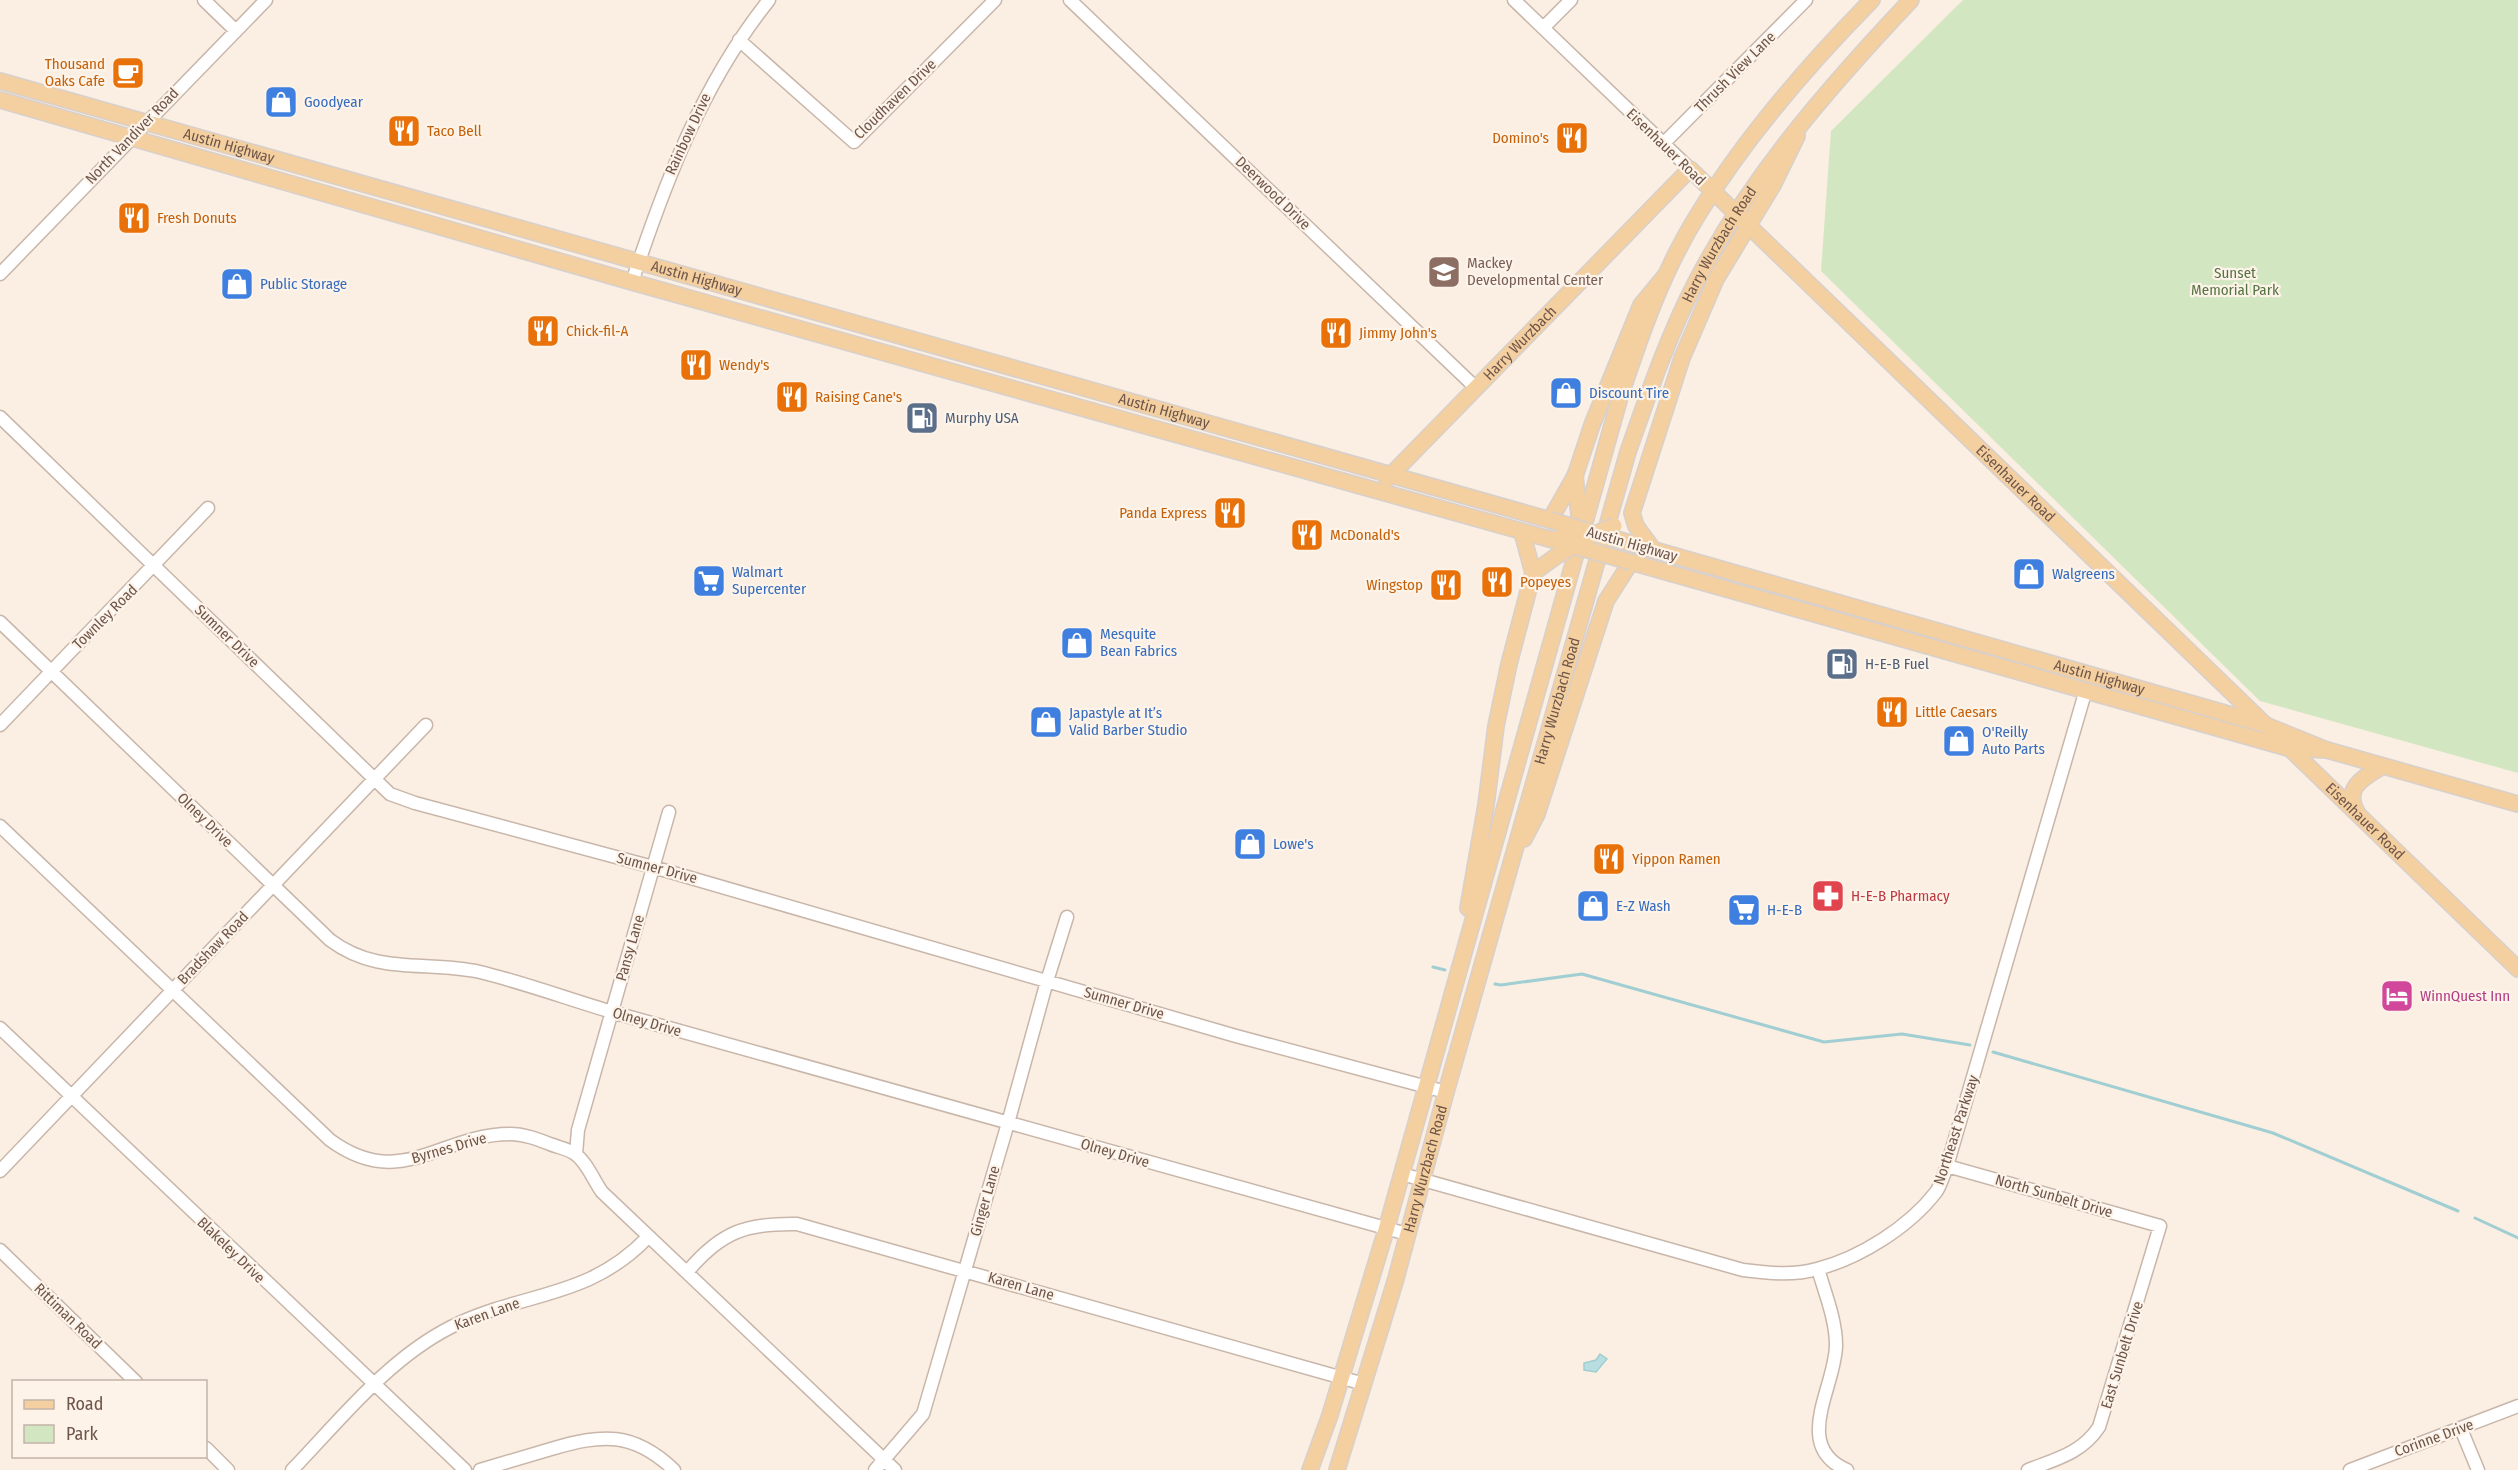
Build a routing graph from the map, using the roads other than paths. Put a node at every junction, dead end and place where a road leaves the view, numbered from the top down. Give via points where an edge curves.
1 (204, 0) edge
2 (266, 0) edge
3 (769, 0) edge
4 (995, 0) edge
5 (1070, 0) edge
6 (1514, 0) edge
7 (1571, 0) edge
8 (1806, 0) edge
9 (1872, 0) edge
10 (1911, 0) edge
11 (1543, 28) junction
12 (236, 31) junction
13 (739, 40) junction
14 (0, 81) edge
15 (0, 100) edge
16 (1803, 120) junction
17 (145, 123) junction
18 (131, 138) junction
19 (1663, 144) junction
20 (1690, 170) junction
21 (1712, 191) junction
22 (1735, 214) junction
23 (1749, 226) junction
24 (639, 261) junction
25 (0, 274) edge
26 (1665, 276) junction
27 (632, 282) junction
28 (1475, 387) junction
29 (0, 417) edge
30 (1391, 474) junction
31 (1575, 476) junction
32 (1379, 492) junction
33 (208, 508) dead end
34 (1632, 513) junction
35 (1557, 523) junction
36 (1522, 532) junction
37 (1590, 541) junction
38 (1653, 549) junction
39 (1631, 562) junction
40 (155, 566) junction
41 (1533, 573) junction
42 (1681, 577) junction
43 (1761, 580) junction
44 (1606, 601) junction
45 (0, 622) edge
46 (52, 672) junction
47 (2085, 693) junction
48 (2264, 724) junction
49 (0, 725) edge
50 (426, 725) dead end
51 (2288, 748) junction
52 (2327, 750) junction
53 (2383, 766) junction
54 (374, 779) junction
55 (2518, 804) edge
56 (669, 812) dead end
57 (1502, 816) junction
58 (2359, 817) junction
59 (0, 826) edge
60 (1512, 859) junction
61 (653, 867) junction
62 (273, 885) junction
63 (1067, 917) dead end
64 (1494, 921) junction
65 (1469, 932) junction
66 (2518, 969) edge
67 (1047, 981) junction
68 (172, 991) junction
69 (612, 1012) junction
70 (0, 1028) edge
71 (1426, 1088) junction
72 (1446, 1092) junction
73 (70, 1095) junction
74 (1008, 1123) junction
75 (576, 1154) junction
76 (1947, 1166) junction
77 (0, 1172) edge
78 (1402, 1174) junction
79 (1422, 1180) junction
80 (2160, 1226) joint
81 (1386, 1230) junction
82 (1407, 1234) junction
83 (648, 1237) junction
84 (0, 1250) edge
85 (1818, 1269) junction
86 (965, 1270) junction
87 (688, 1271) junction
88 (1341, 1378) junction
89 (134, 1380) edge
90 (1364, 1384) junction
91 (374, 1386) junction
92 (2518, 1406) edge
93 (2461, 1429) junction
94 (207, 1449) edge
95 (885, 1460) junction
96 (2055, 1465) edge
97 (228, 1470) edge
98 (292, 1470) edge
99 (465, 1470) edge
100 (480, 1470) edge
101 (674, 1470) edge
102 (874, 1470) edge
103 (895, 1470) edge
104 (1310, 1470) edge
105 (1337, 1470) edge
106 (1847, 1470) edge
107 (2028, 1470) edge
108 (2350, 1470) edge
109 (2478, 1470) edge

1 - 12 street
2 - 12 street, North Vandiver Road
3 - 13 street, Rainbow Drive
4 - 13 street, Cloudhaven Drive via 854,142
5 - 28 street, Deerwood Drive
6 - 11 street, Eisenhauer Road
7 - 11 street
8 - 19 street, Thrush View Lane
9 - 21 main road, Harry Wurzbach Road via 1786,93
10 - 16 main road, Harry Wurzbach Road
11 - 19 street, Eisenhauer Road
12 - 17 street, North Vandiver Road
13 - 24 street, Rainbow Drive via 683,140
14 - 17 main road, Austin Highway
15 - 18 main road, Austin Highway
16 - 22 main road, Harry Wurzbach Road
16 - 23 main road via 1789,155
17 - 18 street, North Vandiver Road
17 - 24 main road, Austin Highway
18 - 25 street, North Vandiver Road
18 - 27 main road, Austin Highway
19 - 20 street, Eisenhauer Road
20 - 21 main road, Eisenhauer Road
20 - 28 main road, Harry Wurzbach
21 - 22 main road, Eisenhauer Road
21 - 26 main road, Harry Wurzbach Road
22 - 23 main road, Eisenhauer Road
22 - 60 main road, Harry Wurzbach Road via 1690,295 1631,442
23 - 34 main road via 1716,279 1693,333
23 - 48 main road, Eisenhauer Road
24 - 27 street, Rainbow Drive
24 - 30 main road, Austin Highway
26 - 31 main road via 1641,305
26 - 57 main road, Harry Wurzbach Road via 1620,397
27 - 32 main road, Austin Highway
28 - 30 main road, Harry Wurzbach
29 - 40 street, Sumner Drive
30 - 32 main road, Harry Wurzbach
30 - 35 main road, Austin Highway
31 - 35 main road
31 - 37 main road via 1579,515
32 - 36 main road, Austin Highway
33 - 40 street, Townley Road
34 - 37 main road, bridge
34 - 38 main road via 1636,526
35 - 37 main road, Austin Highway, bridge
36 - 37 main road, Austin Highway, bridge
36 - 41 main road
37 - 38 main road, Austin Highway
37 - 39 main road, Austin Highway, bridge
37 - 41 main road, bridge
37 - 44 main road
38 - 43 main road, Austin Highway
39 - 42 main road, Austin Highway
39 - 44 main road
40 - 46 street, Townley Road
40 - 54 street, Sumner Drive
41 - 65 main road via 1496,726 1468,901
42 - 43 main road via 1693,575 1751,591
42 - 47 main road, Austin Highway
43 - 48 main road, Austin Highway
44 - 60 main road via 1537,814
45 - 46 street, Olney Drive
46 - 49 street, Townley Road
46 - 62 street, Olney Drive
47 - 51 main road, Austin Highway
47 - 76 street, Northeast Parkway
48 - 51 main road, Eisenhauer Road
48 - 52 main road, Austin Highway
50 - 54 street, Bradshaw Road
51 - 52 main road, Austin Highway
51 - 58 main road, Eisenhauer Road
52 - 53 main road, Austin Highway
53 - 55 main road, Austin Highway
53 - 58 main road via 2358,781 2352,790
54 - 61 street, Sumner Drive via 390,794 415,803
54 - 62 street, Bradshaw Road
56 - 61 street, Pansy Lane
57 - 64 main road via 1502,853 1486,910
57 - 65 main road, Harry Wurzbach Road
58 - 66 main road, Eisenhauer Road
59 - 68 street, Byrnes Drive
60 - 64 main road, Harry Wurzbach Road
61 - 67 street, Sumner Drive
61 - 69 street, Pansy Lane
62 - 68 street, Bradshaw Road
62 - 69 street, Olney Drive via 330,940 360,958 382,964 481,972
63 - 67 street, Ginger Lane
64 - 72 main road, Harry Wurzbach Road
65 - 71 main road, Harry Wurzbach Road
67 - 71 street, Sumner Drive
67 - 74 street, Ginger Lane
68 - 73 street, Bradshaw Road
68 - 75 street, Byrnes Drive via 330,1140 361,1158 397,1162 493,1135 511,1134 529,1136
69 - 74 street, Olney Drive
69 - 75 street, Pansy Lane via 578,1130
70 - 73 street, Blakeley Drive
71 - 72 street, Sumner Drive
71 - 78 main road, Harry Wurzbach Road
72 - 79 main road, Harry Wurzbach Road
73 - 77 street, Bradshaw Road
73 - 91 street, Blakeley Drive
74 - 81 street, Olney Drive
74 - 86 street, Ginger Lane
75 - 83 street via 602,1192
76 - 80 street, North Sunbelt Drive
76 - 85 street, Northeast Parkway via 1938,1190 1909,1218 1877,1242
78 - 79 street, Northeast Parkway
78 - 81 main road, Harry Wurzbach Road
79 - 82 main road, Harry Wurzbach Road
79 - 85 street, Northeast Parkway via 1743,1270 1782,1273
80 - 96 street, East Sunbelt Drive via 2099,1427 2091,1440
81 - 82 street, Olney Drive
81 - 88 main road, Harry Wurzbach Road
82 - 90 main road, Harry Wurzbach Road
83 - 87 street
83 - 91 street, Karen Lane via 616,1265 588,1281 451,1327 416,1349
84 - 89 street, Rittiman Road
85 - 106 street via 1836,1346 1818,1425 1822,1446 1830,1460
86 - 87 street, Karen Lane via 808,1226 775,1223 743,1228 711,1245
86 - 88 street, Karen Lane
86 - 95 street, Ginger Lane via 922,1414
87 - 95 street
88 - 90 street, Karen Lane
88 - 104 main road, Harry Wurzbach Road
90 - 105 main road, Harry Wurzbach Road
91 - 98 street, Karen Lane
91 - 99 street, Blakeley Drive
92 - 93 street, Corinne Drive
93 - 108 street, Corinne Drive
93 - 109 street
94 - 97 street
95 - 102 street, Ginger Lane
95 - 103 street
96 - 107 street, East Sunbelt Drive
100 - 101 street via 574,1442 608,1437 637,1443

